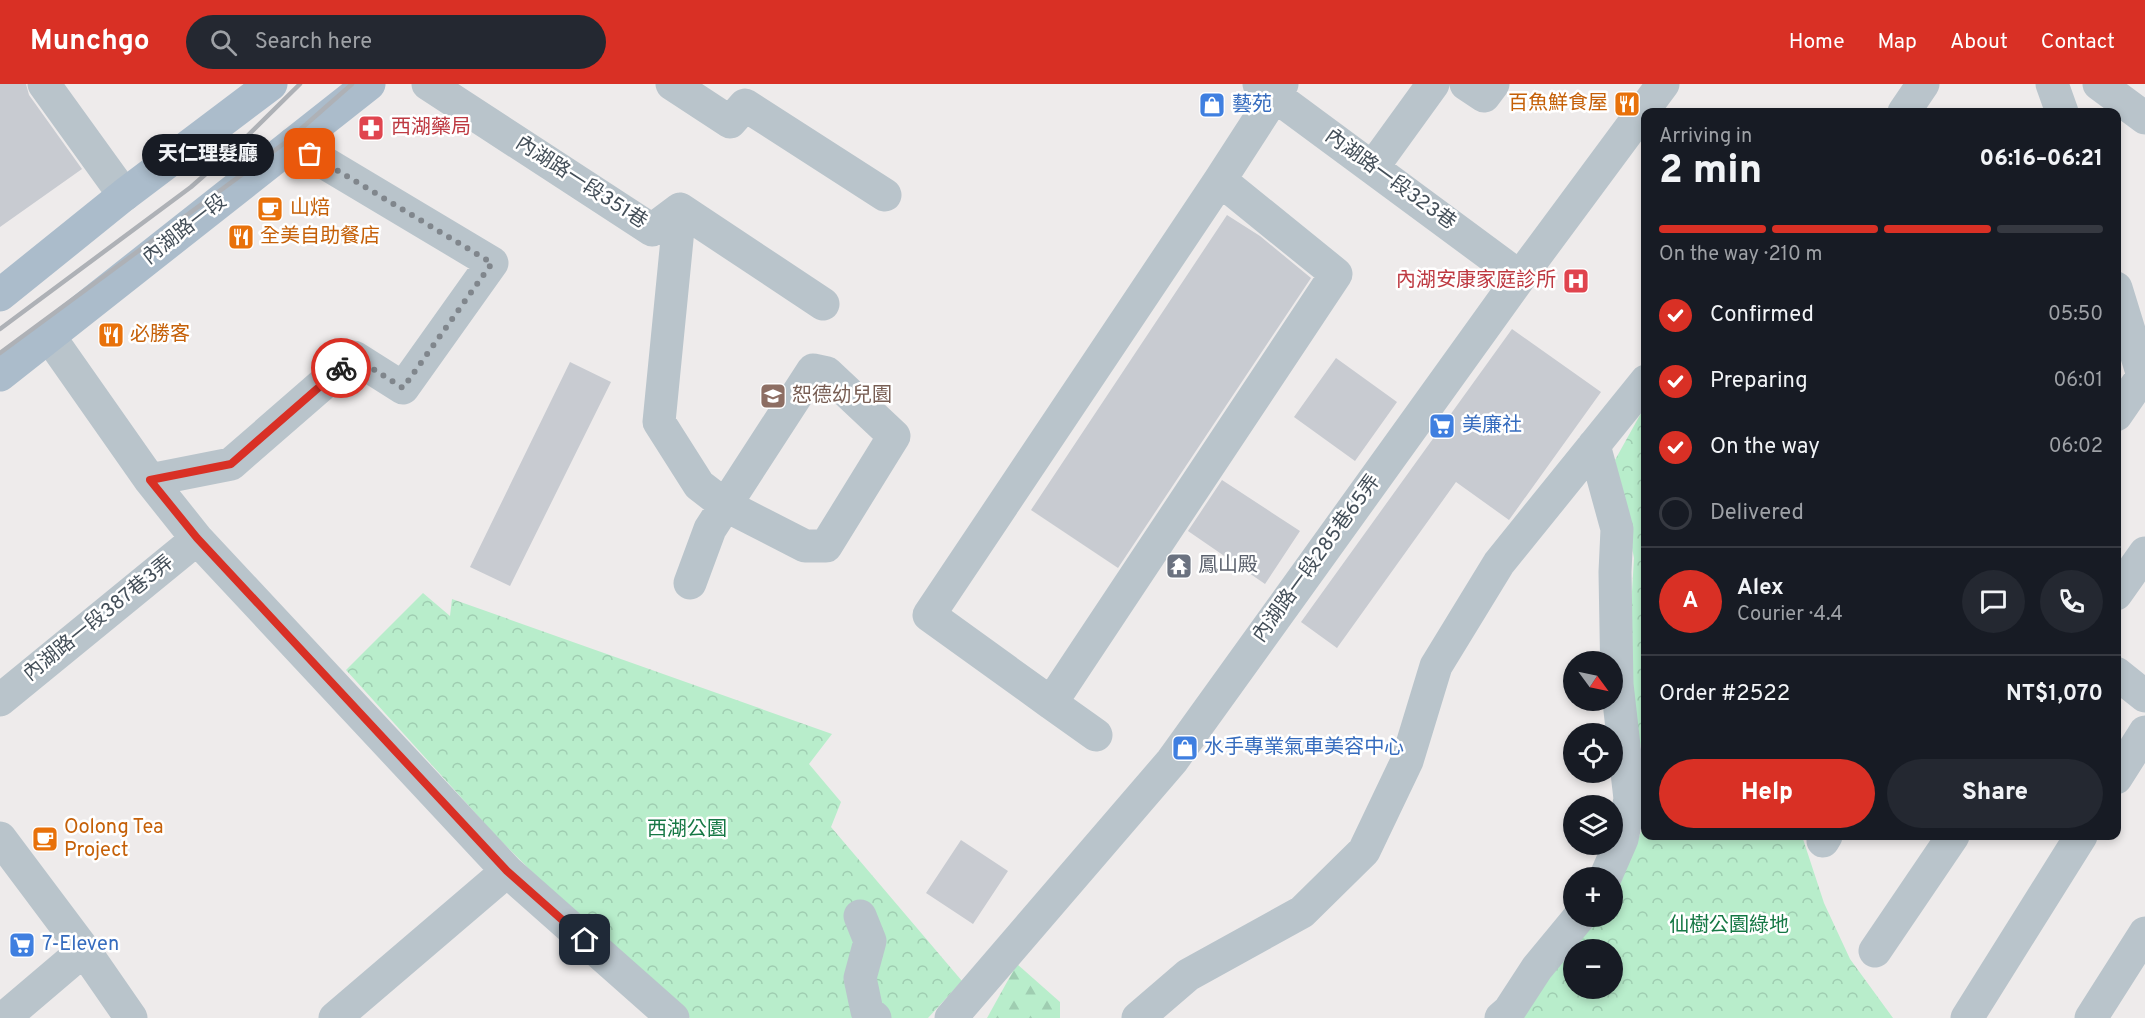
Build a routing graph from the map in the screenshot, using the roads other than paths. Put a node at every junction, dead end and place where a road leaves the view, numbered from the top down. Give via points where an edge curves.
1 (44, 84) edge
2 (272, 84) edge
3 (369, 84) edge
4 (428, 84) edge
5 (672, 84) edge
6 (1433, 84) edge
7 (1466, 84) edge
8 (1493, 84) edge
9 (1663, 84) edge
10 (1923, 84) edge
11 (2098, 84) edge
12 (1272, 88) edge
13 (1645, 108) edge
14 (1907, 108) edge
15 (1641, 114) edge
16 (2145, 118) edge
17 (293, 144) junction
18 (1373, 167) junction
19 (1220, 180) junction
20 (124, 195) junction
21 (885, 195) dead end
22 (680, 209) junction
23 (1520, 277) junction
24 (0, 295) edge
25 (823, 304) dead end
26 (2121, 304) edge
27 (49, 336) junction
28 (0, 375) edge
29 (2144, 377) edge
30 (1641, 387) edge
31 (2121, 408) edge
32 (1594, 445) junction
33 (150, 480) junction
34 (725, 505) junction
35 (197, 538) junction
36 (2145, 553) edge
37 (690, 583) dead end
38 (2121, 587) edge
39 (2121, 677) edge
40 (2145, 696) edge
41 (0, 700) edge
42 (1051, 703) junction
43 (2145, 732) edge
44 (1096, 735) dead end
45 (2121, 770) edge
46 (0, 838) edge
47 (1950, 840) edge
48 (2078, 840) edge
49 (1610, 867) edge
50 (507, 871) junction
51 (860, 916) dead end
52 (1571, 927) edge
53 (2145, 933) edge
54 (84, 950) junction
55 (1875, 951) dead end
56 (4, 1018) edge
57 (131, 1018) edge
58 (335, 1018) edge
59 (673, 1018) edge
60 (875, 1018) edge
61 (951, 1018) edge
62 (1138, 1018) edge
63 (1501, 1018) edge
64 (1967, 1018) edge
65 (2091, 1018) edge

1 - 20 street
2 - 20 main road
3 - 17 main road, 內湖路一段
4 - 22 street, 內湖路一段351巷 via 652,230
5 - 21 street via 730,122 745,105
6 - 18 street
7 - 8 street via 1484,96
9 - 13 street, 內湖路一段285巷65弄
10 - 14 street
11 - 16 street
12 - 18 street, 內湖路一段323巷
12 - 19 street
15 - 23 street, 內湖路一段285巷65弄
17 - 27 main road, 內湖路一段
17 - 33 street via 492,263 403,388 354,357 231,464
18 - 23 street, 內湖路一段323巷
19 - 42 street via 1336,274
19 - 42 street via 929,615
20 - 24 main road
22 - 25 street, 內湖路一段351巷
22 - 34 street via 660,422 699,485
23 - 61 street, 內湖路一段285巷65弄 via 1172,761
26 - 29 street
27 - 28 main road, 內湖路一段
27 - 33 street
29 - 31 street
30 - 32 street
32 - 49 street via 1617,529 1617,684 1630,799 1622,839
32 - 62 street via 1500,563 1436,666 1407,761 1364,851 1302,912 1188,975
33 - 35 street
34 - 34 street via 813,370 827,373 894,436 826,546 805,546
34 - 37 street via 710,529
35 - 41 street, 內湖路一段387巷3弄
35 - 50 street
36 - 38 street
39 - 40 street
42 - 44 street
43 - 45 street
46 - 54 street
47 - 55 street
48 - 64 street
50 - 58 street
50 - 59 street
51 - 60 street via 870,941 860,978 867,1011
52 - 63 street
53 - 65 street
54 - 56 street
54 - 57 street

